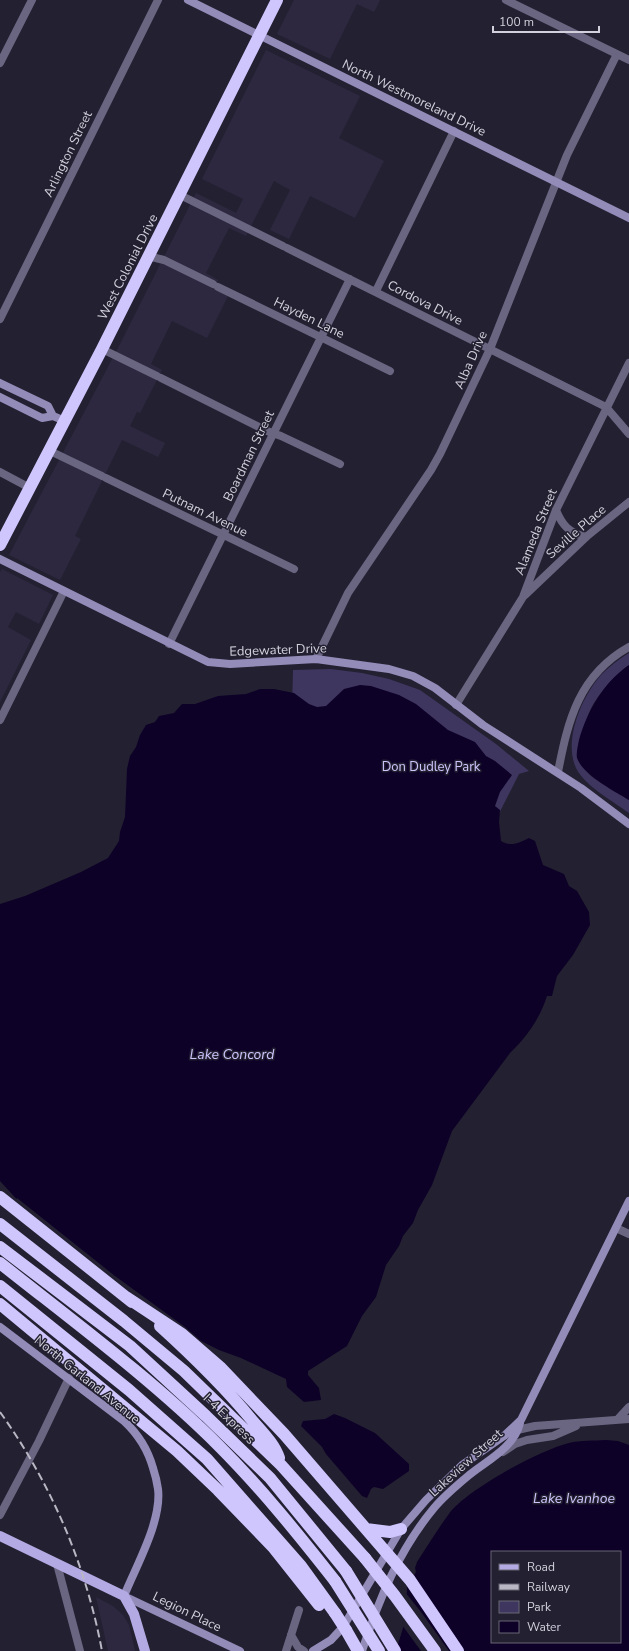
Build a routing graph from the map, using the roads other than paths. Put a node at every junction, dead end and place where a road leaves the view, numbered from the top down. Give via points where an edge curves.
1 (32, 0) edge
2 (158, 0) edge
3 (188, 0) edge
4 (277, 0) edge
5 (506, 0) edge
6 (259, 36) junction
7 (617, 54) junction
8 (1, 59) edge
9 (629, 60) edge
10 (454, 131) junction
11 (556, 182) junction
12 (180, 195) junction
13 (629, 218) edge
14 (148, 256) junction
15 (350, 279) junction
16 (376, 291) junction
17 (0, 319) edge
18 (321, 338) junction
19 (102, 349) junction
20 (490, 349) junction
21 (629, 363) edge
22 (390, 371) dead end
23 (0, 383) edge
24 (0, 398) edge
25 (606, 408) junction
26 (53, 416) junction
27 (65, 421) junction
28 (273, 433) junction
29 (629, 434) edge
30 (50, 450) junction
31 (340, 464) dead end
32 (0, 472) edge
33 (30, 488) junction
34 (629, 502) edge
35 (556, 510) junction
36 (224, 534) junction
37 (586, 537) junction
38 (0, 545) edge
39 (0, 559) edge
40 (294, 569) dead end
41 (64, 591) junction
42 (523, 597) junction
43 (169, 644) junction
44 (629, 648) edge
45 (316, 659) junction
46 (456, 705) junction
47 (0, 720) edge
48 (558, 772) junction
49 (629, 824) edge
50 (0, 1197) edge
51 (629, 1201) edge
52 (0, 1224) edge
53 (616, 1228) junction
54 (629, 1234) edge
55 (0, 1247) edge
56 (0, 1263) edge
57 (0, 1286) edge
58 (126, 1297) junction
59 (0, 1304) edge
60 (0, 1315) edge
61 (0, 1327) edge
62 (78, 1369) junction
63 (69, 1378) junction
64 (629, 1408) edge
65 (618, 1419) junction
66 (629, 1419) edge
67 (582, 1424) junction
68 (520, 1425) junction
69 (494, 1457) junction
70 (281, 1465) junction
71 (0, 1515) edge
72 (366, 1529) junction
73 (401, 1529) junction
74 (0, 1536) edge
75 (387, 1552) junction
76 (57, 1564) junction
77 (396, 1564) junction
78 (124, 1596) junction
79 (299, 1610) dead end
80 (333, 1616) junction
81 (290, 1635) junction
82 (318, 1650) edge
83 (80, 1651) edge
84 (145, 1651) edge
85 (240, 1651) edge
86 (286, 1651) edge
87 (304, 1651) edge
88 (358, 1651) edge
89 (362, 1651) edge
90 (379, 1651) edge
91 (395, 1651) edge
92 (435, 1651) edge
93 (458, 1651) edge

1 - 8 street
2 - 17 street, Arlington Street
3 - 6 street, North Westmoreland Drive
4 - 6 highway, West Colonial Drive
5 - 7 street
6 - 10 street, North Westmoreland Drive
6 - 12 highway, West Colonial Drive
7 - 9 street
7 - 11 street, Alba Drive
10 - 11 street, North Westmoreland Drive
10 - 16 street
11 - 13 street, North Westmoreland Drive
11 - 20 street, Alba Drive
12 - 14 highway, West Colonial Drive
12 - 15 street, Cordova Drive
14 - 18 street, Hayden Lane via 164,260
14 - 19 highway, West Colonial Drive
15 - 16 street, Cordova Drive
15 - 18 street, Boardman Street
16 - 20 street, Cordova Drive
18 - 22 street, Hayden Lane
18 - 28 street, Boardman Street
19 - 27 highway, West Colonial Drive
19 - 28 street
20 - 25 street, Cordova Drive
20 - 45 street, Alba Drive via 440,454 348,593
21 - 25 street, Alameda Street
23 - 26 street via 48,406
24 - 26 street via 42,418
25 - 29 street, Cordova Drive
25 - 35 street, Alameda Street
26 - 27 street
27 - 30 highway, West Colonial Drive
28 - 31 street
28 - 36 street, Boardman Street
30 - 33 highway, West Colonial Drive
30 - 36 street, Putnam Avenue
32 - 33 street
33 - 38 highway, West Colonial Drive
34 - 37 street, Seville Place
35 - 37 street via 567,529 576,535
35 - 42 street, Alameda Street
36 - 40 street, Putnam Avenue
36 - 43 street, Boardman Street
37 - 42 street, Seville Place
39 - 41 street, Edgewater Drive
41 - 43 street, Edgewater Drive
41 - 47 street
42 - 46 street, Alameda Street
43 - 45 street, Edgewater Drive via 199,659 216,664
44 - 48 street via 605,664 581,695 571,717
45 - 46 street, Edgewater Drive via 406,673 425,681
46 - 48 street, Edgewater Drive
48 - 49 street, Edgewater Drive
50 - 58 highway
51 - 53 street, Lakeview Street
52 - 70 highway via 184,1371
53 - 54 street
53 - 68 street, Lakeview Street
55 - 91 highway, I-4 Express, bridge via 130,1346 270,1478 346,1571
56 - 90 highway, I-4 Express, bridge via 151,1385 218,1445 258,1486 335,1581
57 - 80 highway via 129,1390 207,1459 301,1566
58 - 70 highway via 223,1386 276,1450
58 - 72 highway via 182,1334 218,1365 284,1434
59 - 62 highway
60 - 62 highway
61 - 63 street, North Garland Avenue
62 - 80 highway via 177,1451 224,1495
63 - 71 street
63 - 78 street, North Garland Avenue via 134,1431 150,1458 158,1490 156,1513 149,1539
64 - 65 street
65 - 66 street
65 - 67 street
67 - 68 street
67 - 69 street via 553,1436 515,1444
68 - 69 street, Lakeview Street via 514,1437
68 - 73 street, Lakeview Street via 452,1474
69 - 77 street, Lakeview Street via 439,1502
70 - 92 highway, bridge via 364,1558
72 - 73 highway via 386,1532
72 - 75 highway
73 - 75 street, Lakeview Street
74 - 76 main road
75 - 77 highway
75 - 82 street, Lakeview Street via 344,1627
76 - 78 main road
76 - 83 street
77 - 89 street, Lakeview Street via 378,1604
77 - 93 highway via 410,1580
78 - 84 main road via 134,1614
78 - 85 street, Legion Place
79 - 81 street
80 - 88 highway via 346,1630
81 - 86 street
81 - 87 street

